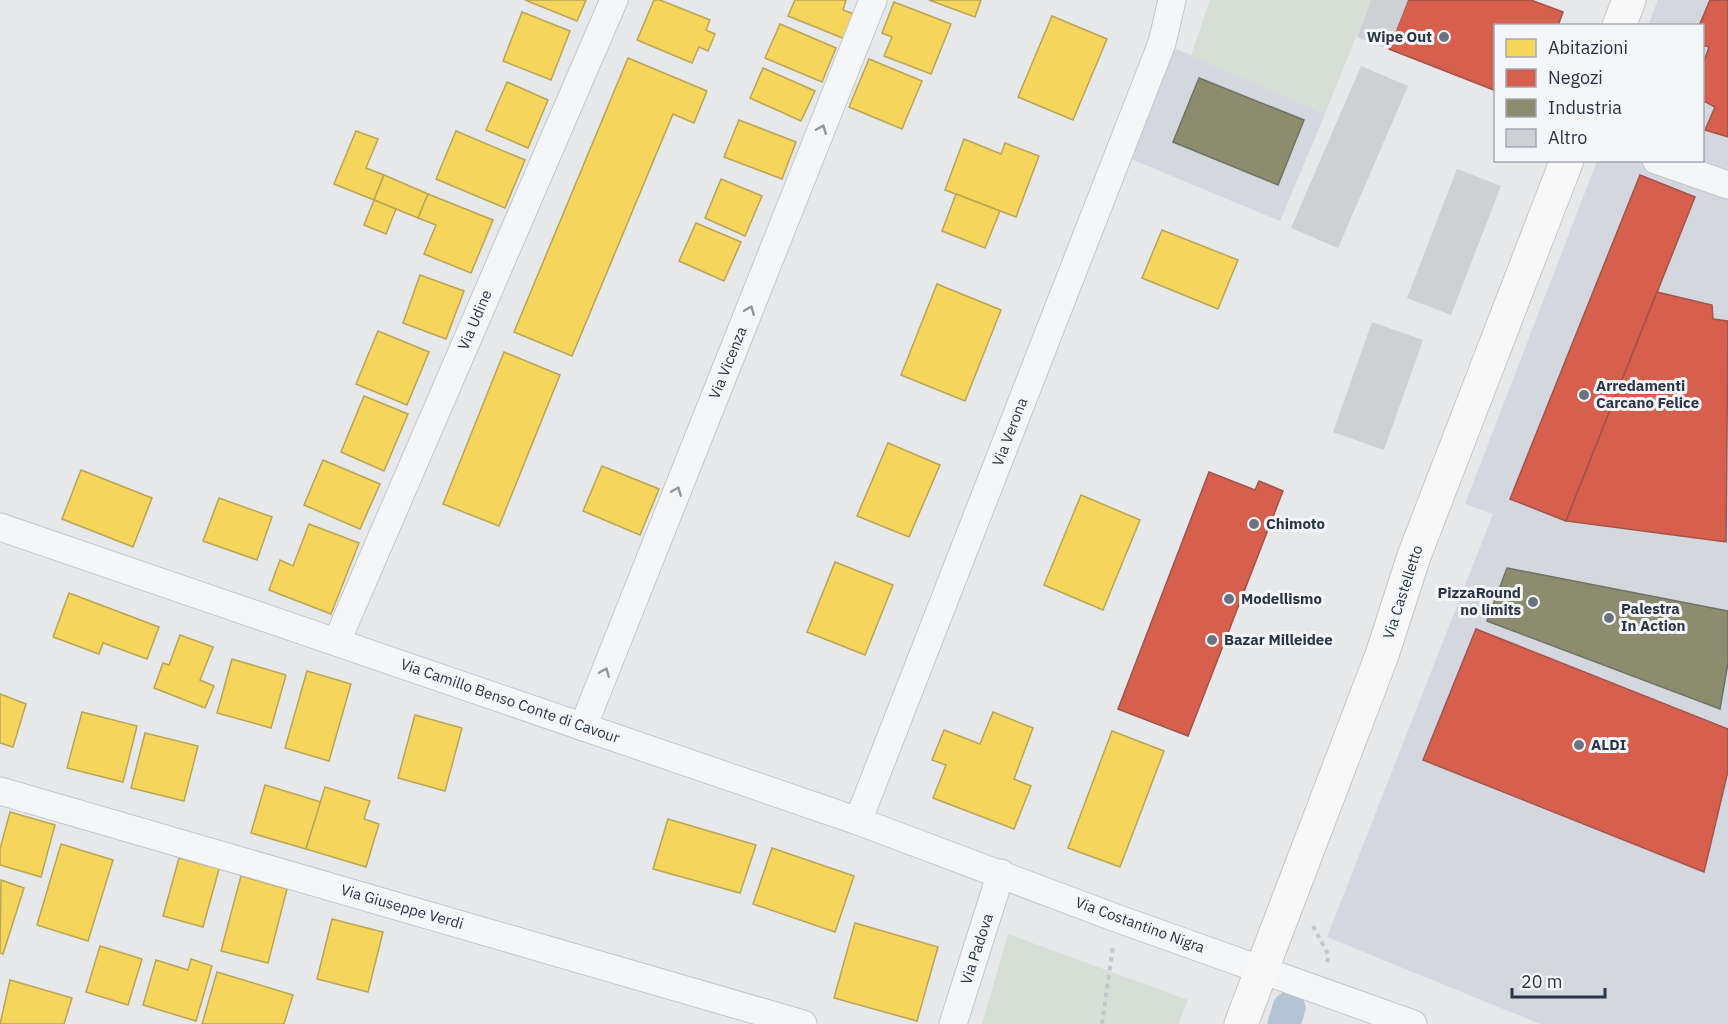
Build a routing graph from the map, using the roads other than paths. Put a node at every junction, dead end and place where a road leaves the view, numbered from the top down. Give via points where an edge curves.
1 (614, 0) edge
2 (873, 0) edge
3 (1172, 0) edge
4 (1629, 0) edge
5 (1620, 24) edge
6 (1566, 162) edge
7 (1662, 162) edge
8 (1728, 185) edge
9 (0, 526) edge
10 (337, 641) junction
11 (583, 727) junction
12 (0, 791) edge
13 (858, 821) junction
14 (1010, 877) junction
15 (1262, 970) junction
16 (803, 1024) edge
17 (953, 1024) edge
18 (1240, 1024) edge
19 (1413, 1024) edge

1 - 10 street, Via Udine
11 -> 2 street, Via Vicenza
3 - 13 street, Via Verona via 1162,43
4 - 5 main road
6 - 15 main road, Via Castelletto via 1414,556 1382,656
7 - 8 street
9 - 10 street, Via Camillo Benso Conte di Cavour
10 - 11 street, Via Camillo Benso Conte di Cavour
11 - 13 street, Via Camillo Benso Conte di Cavour
12 - 16 street, Via Giuseppe Verdi
13 - 14 street, Via Camillo Benso Conte di Cavour
14 - 15 street, Via Costantino Nigra
14 - 17 street, Via Padova
15 - 18 main road, Via Castelletto
15 - 19 street, Via Costantino Nigra

